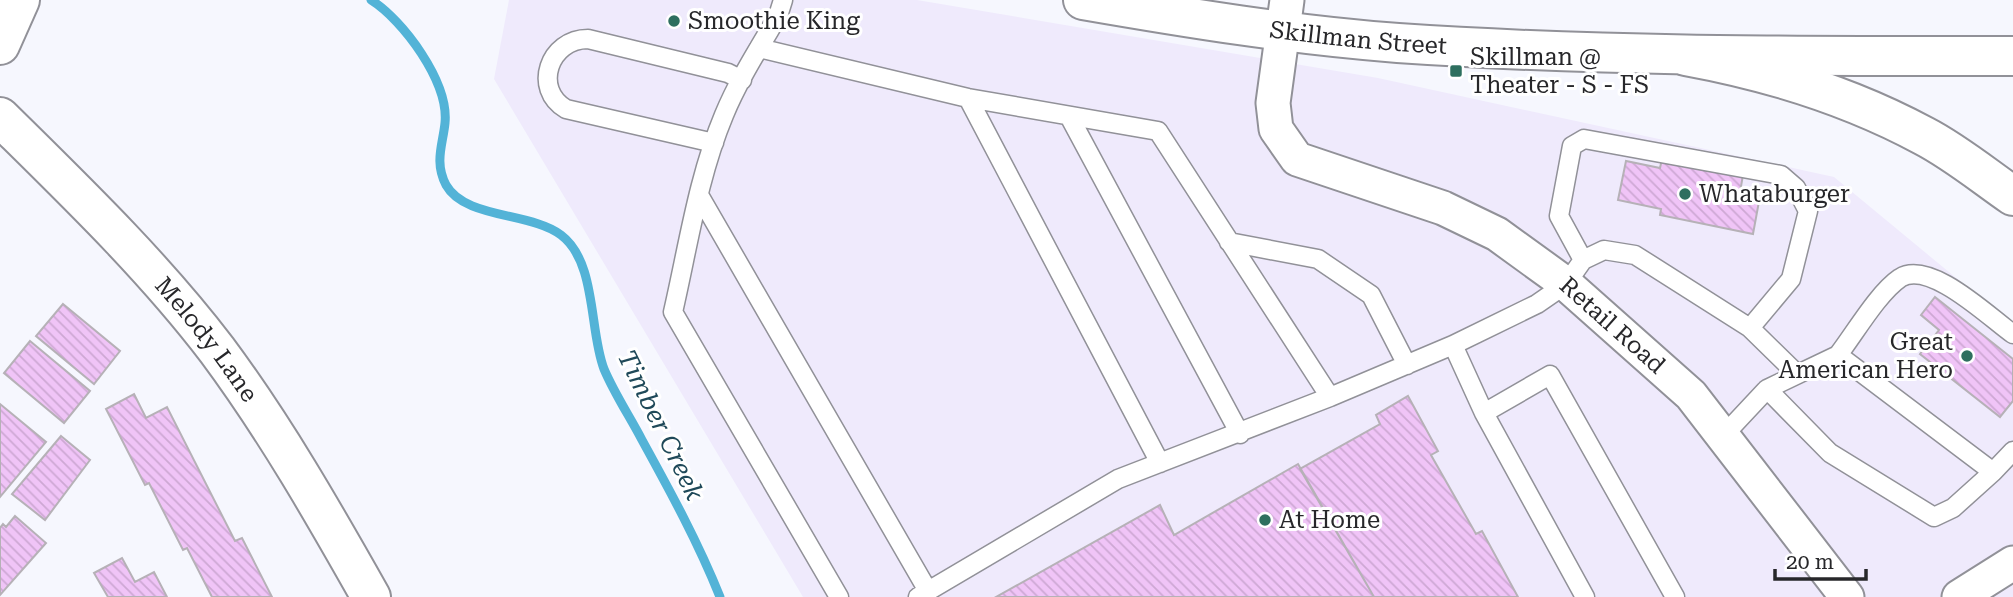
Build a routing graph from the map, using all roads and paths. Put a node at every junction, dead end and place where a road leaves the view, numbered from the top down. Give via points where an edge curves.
1 (20, 0) edge
2 (783, 0) edge
3 (1083, 0) edge
4 (1284, 15) edge
5 (0, 45) edge
6 (759, 48) junction
7 (1686, 56) junction
8 (2013, 56) edge
9 (742, 80) junction
10 (968, 98) junction
11 (1069, 116) junction
12 (0, 117) edge
13 (714, 143) junction
14 (699, 195) junction
15 (2013, 196) edge
16 (1229, 242) junction
17 (1575, 272) junction
18 (1750, 328) junction
19 (2013, 334) edge
20 (1453, 345) junction
21 (1838, 355) junction
22 (1406, 365) junction
23 (1796, 373) junction
24 (1768, 388) junction
25 (1329, 397) junction
26 (1484, 414) junction
27 (1240, 434) junction
28 (1723, 436) junction
29 (2013, 451) edge
30 (1160, 463) junction
31 (1993, 472) junction
32 (2013, 563) edge
33 (923, 594) edge
34 (371, 597) edge
35 (839, 597) edge
36 (1585, 597) edge
37 (1675, 597) edge
38 (1847, 597) edge
39 (1959, 597) edge

1 - 5 main road
2 - 6 lane
3 - 4 main road, Skillman Street
4 - 7 main road, Skillman Street via 1398,43
4 - 17 street, Retail Road via 1273,103 1276,129 1297,159 1443,208
6 - 9 lane
6 - 10 lane
7 - 8 main road, Skillman Street
7 - 15 main road via 1741,66 1868,108 1927,137
9 - 13 lane
9 - 13 lane via 577,39 558,50 547,84 556,103 566,109
10 - 11 lane
10 - 30 lane
11 - 16 lane via 1158,131
11 - 27 lane
12 - 34 main road, Melody Lane via 137,257 216,349 273,430
13 - 14 lane
14 - 33 lane
14 - 35 lane via 673,312
16 - 22 lane via 1318,259 1371,295
16 - 25 lane
17 - 18 lane via 1604,250 1635,255
17 - 18 lane via 1559,216 1572,146 1577,141 1781,175 1796,188 1808,211 1791,279
17 - 20 lane via 1537,304
17 - 28 street, Retail Road via 1691,395
18 - 23 lane
19 - 21 lane via 1940,281 1917,274 1903,276 1890,288
20 - 22 lane
20 - 26 lane
21 - 23 lane
21 - 31 lane
22 - 25 lane
23 - 24 lane
24 - 28 lane
24 - 31 lane via 1830,453 1934,517 1953,509
25 - 27 lane
26 - 36 lane
26 - 37 lane via 1550,374
27 - 30 lane
28 - 38 street, Retail Road
29 - 31 lane
30 - 33 lane via 1118,479
32 - 39 street

